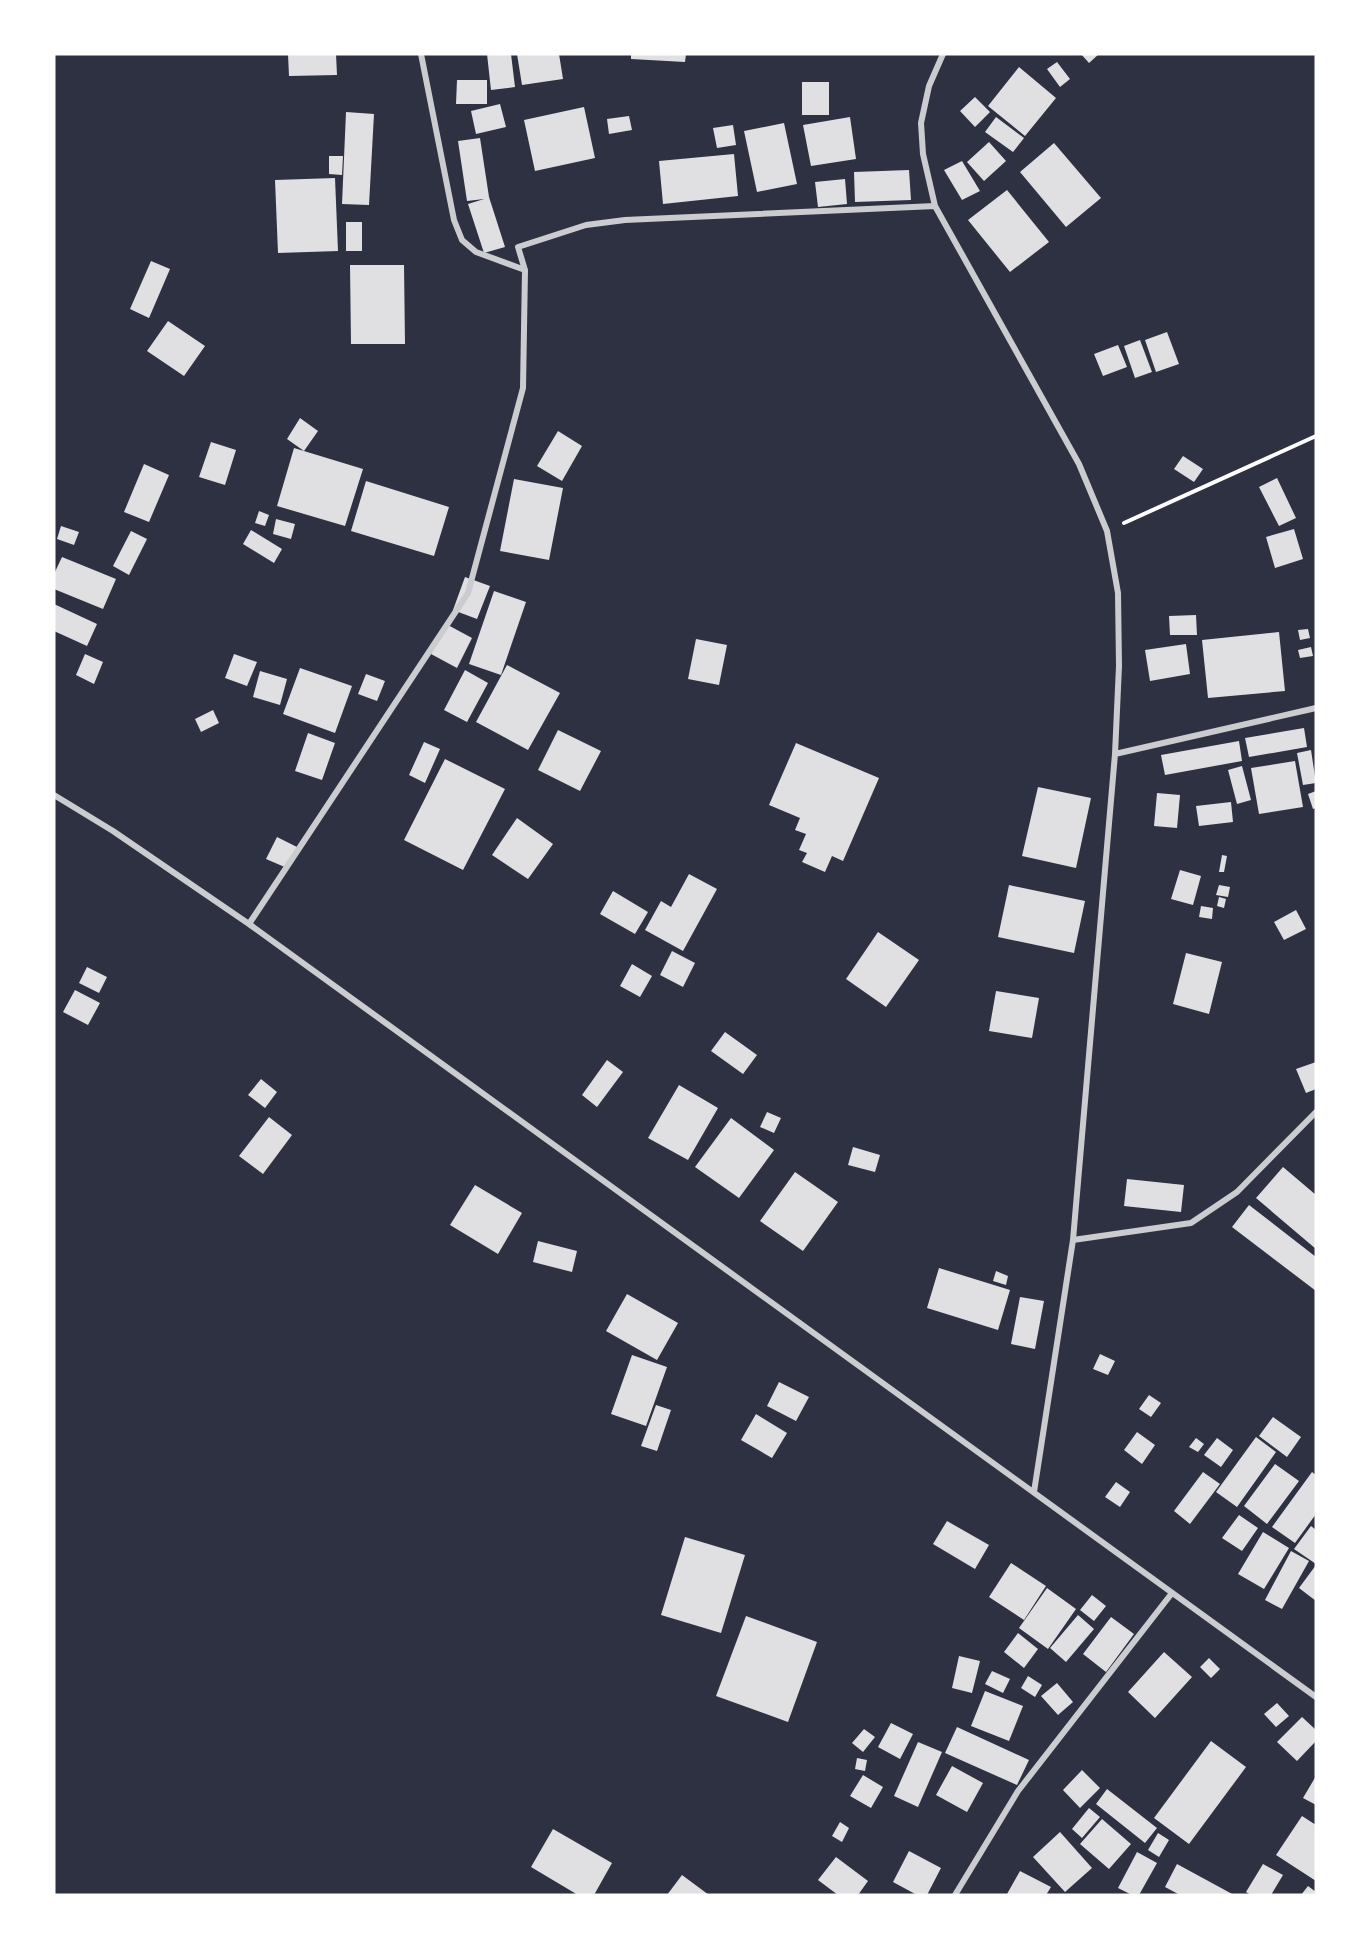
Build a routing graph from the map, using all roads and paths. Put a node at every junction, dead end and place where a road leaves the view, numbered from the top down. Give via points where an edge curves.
1 (421, 54) edge
2 (943, 54) edge
3 (935, 206) junction
4 (525, 270) junction
5 (1316, 436) edge
6 (1107, 531) junction
7 (1316, 708) edge
8 (1115, 754) junction
9 (54, 795) edge
10 (249, 924) junction
11 (1316, 1112) edge
12 (1073, 1240) junction
13 (1034, 1492) junction
14 (1173, 1593) junction
15 (1316, 1696) edge
16 (955, 1895) edge

1 - 4 street via 454,220 462,240 476,252
2 - 3 street via 929,86 921,123 923,154
3 - 4 street via 586,225 518,247
3 - 6 street via 1079,464
4 - 10 street via 523,388 468,594
5 - 6 path
6 - 8 street via 1118,593
7 - 8 street
8 - 12 street
9 - 10 street
10 - 13 street
11 - 12 street via 1237,1192 1191,1223
12 - 13 street
13 - 14 street
14 - 15 street
14 - 16 street via 1018,1791

